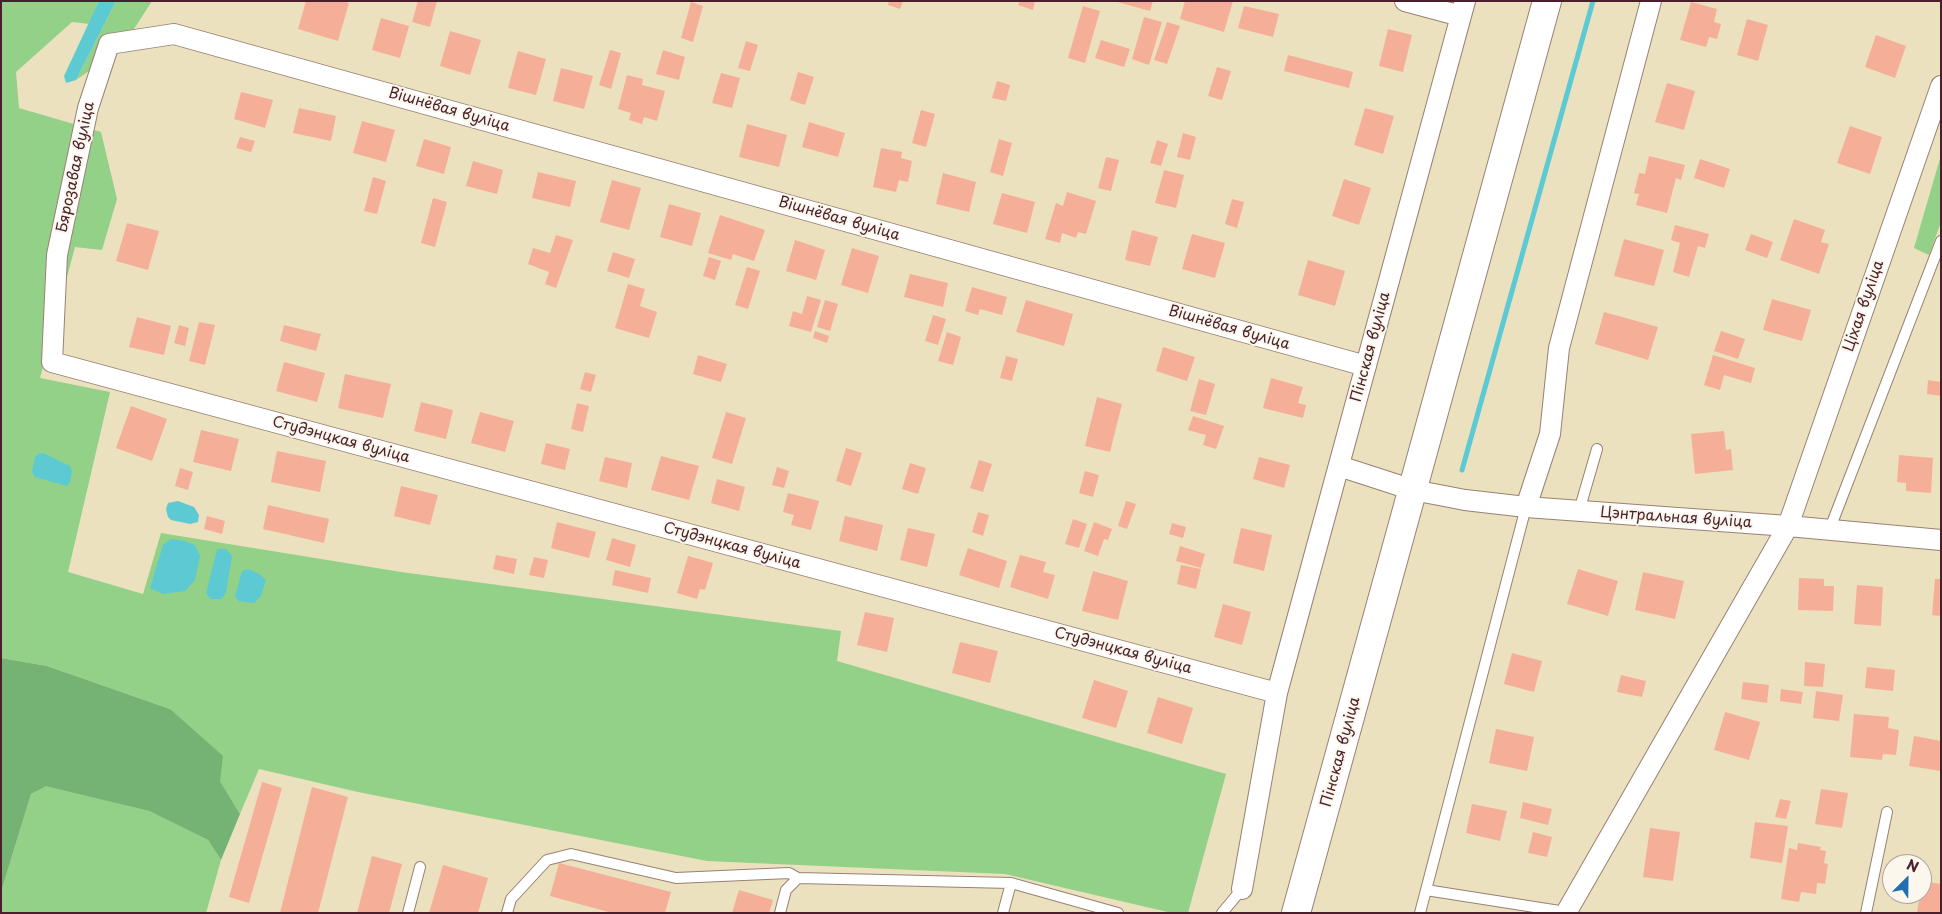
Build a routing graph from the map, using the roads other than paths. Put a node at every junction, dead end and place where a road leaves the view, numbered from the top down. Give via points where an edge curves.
1 (1405, 1) edge
2 (1547, 1) edge
3 (1651, 1) edge
4 (1463, 9) edge
5 (312, 72) joint
6 (1941, 86) edge
7 (1941, 240) edge
8 (1366, 366) junction
9 (186, 399) joint
10 (1597, 449) dead end
11 (1339, 466) junction
12 (1413, 490) junction
13 (1526, 507) junction
14 (1579, 511) junction
15 (1788, 526) junction
16 (1829, 531) junction
17 (1941, 540) edge
18 (1277, 692) junction
19 (1887, 812) dead end
20 (420, 867) dead end
21 (798, 878) junction
22 (1011, 883) junction
23 (1242, 889) joint
24 (1426, 890) junction
25 (1567, 912) edge
26 (408, 913) edge
27 (507, 913) edge
28 (780, 913) edge
29 (1003, 913) edge
30 (1118, 913) edge
31 (1222, 913) edge
32 (1296, 913) edge
33 (1420, 913) edge
34 (1866, 913) edge

1 - 4 street
2 - 12 main road, Пінская вуліца
3 - 13 street via 1559,348 1550,434
4 - 8 street, Пінская вуліца
5 - 8 street, Вішнёвая вуліца
5 - 9 street, Бярозавая вуліца via 174,34 109,44 88,108 58,255 52,362
6 - 15 street, Ціхая вуліца
7 - 16 lane
8 - 11 street, Пінская вуліца
9 - 18 street, Студэнцкая вуліца
10 - 14 lane
11 - 12 street, Цэнтральная вуліца
11 - 18 street, Пінская вуліца
12 - 13 street, Цэнтральная вуліца
12 - 32 main road, Пінская вуліца
13 - 14 street, Цэнтральная вуліца
13 - 24 lane
14 - 15 street, Цэнтральная вуліца
15 - 16 street, Цэнтральная вуліца
15 - 25 street, Ціхая вуліца
16 - 17 street, Цэнтральная вуліца
18 - 23 street, Пінская вуліца
19 - 34 lane
20 - 26 lane
21 - 22 lane
21 - 27 lane via 789,874 676,878 570,854 547,860 511,899
21 - 28 lane via 786,890
22 - 29 lane
22 - 30 lane
23 - 31 lane
24 - 25 lane
24 - 33 lane

